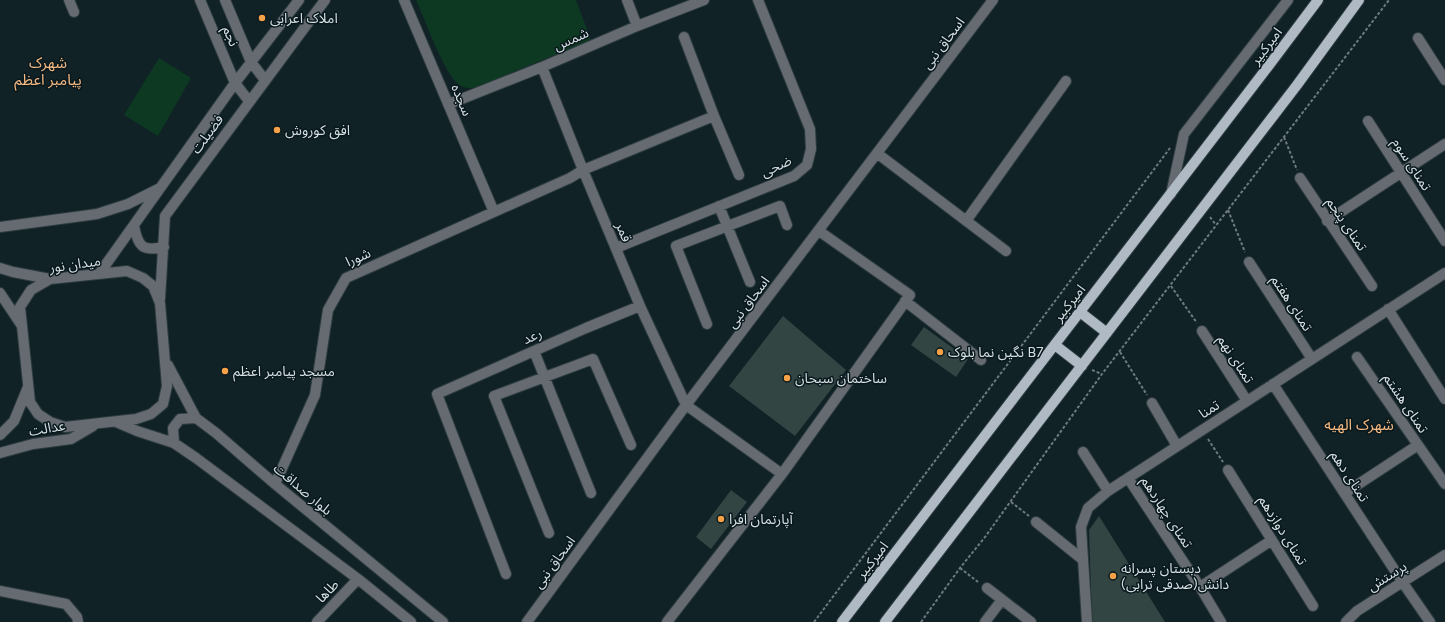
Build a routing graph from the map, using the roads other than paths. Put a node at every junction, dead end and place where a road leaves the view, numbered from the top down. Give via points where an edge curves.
1 (69, 0) edge
2 (200, 0) edge
3 (225, 0) edge
4 (299, 0) edge
5 (325, 0) edge
6 (404, 0) edge
7 (627, 0) edge
8 (704, 0) edge
9 (758, 0) edge
10 (1288, 0) edge
11 (1318, 0) edge
12 (1359, 0) edge
13 (989, 2) edge
14 (74, 12) dead end
15 (637, 26) junction
16 (684, 37) dead end
17 (1418, 38) dead end
18 (251, 62) junction
19 (542, 67) junction
20 (265, 80) junction
21 (1445, 80) edge
22 (1066, 81) dead end
23 (235, 84) junction
24 (249, 101) junction
25 (449, 104) junction
26 (714, 116) junction
27 (1368, 121) dead end
28 (1445, 144) edge
29 (878, 154) junction
30 (583, 170) junction
31 (1401, 173) junction
32 (739, 175) dead end
33 (1300, 178) road end
34 (162, 187) junction
35 (1171, 194) junction
36 (719, 206) junction
37 (494, 212) junction
38 (966, 221) junction
39 (1327, 221) junction
40 (134, 226) junction
41 (787, 226) dead end
42 (0, 227) edge
43 (727, 227) junction
44 (820, 231) junction
45 (1445, 241) edge
46 (164, 247) junction
47 (616, 248) junction
48 (1006, 251) dead end
49 (1249, 262) road end
50 (0, 268) edge
51 (1445, 272) edge
52 (99, 274) junction
53 (50, 279) junction
54 (750, 282) dead end
55 (1372, 286) dead end
56 (0, 293) edge
57 (906, 301) junction
58 (160, 303) junction
59 (640, 306) junction
60 (1388, 309) junction
61 (1080, 312) junction
62 (707, 324) dead end
63 (22, 327) junction
64 (1202, 331) road end
65 (1106, 333) junction
66 (1055, 345) junction
67 (534, 351) junction
68 (1357, 357) dead end
69 (1312, 359) junction
70 (981, 360) dead end
71 (165, 361) junction
72 (1082, 366) junction
73 (545, 378) junction
74 (1273, 384) junction
75 (28, 385) junction
76 (1445, 399) edge
77 (1247, 401) junction
78 (1152, 403) road end
79 (686, 405) junction
80 (196, 418) junction
81 (116, 422) junction
82 (95, 424) junction
83 (0, 435) edge
84 (174, 443) junction
85 (631, 445) dead end
86 (1418, 445) junction
87 (1177, 446) junction
88 (1083, 452) dead end
89 (0, 453) edge
90 (1228, 470) road end
91 (782, 474) junction
92 (1128, 478) junction
93 (275, 484) junction
94 (1445, 484) edge
95 (1108, 491) junction
96 (591, 493) dead end
97 (1345, 493) junction
98 (1036, 522) road end
99 (549, 533) dead end
100 (1272, 540) junction
101 (1445, 555) edge
102 (1082, 559) junction
103 (506, 574) dead end
104 (358, 579) junction
105 (1403, 583) junction
106 (1200, 587) junction
107 (987, 588) road end
108 (0, 590) edge
109 (1001, 601) junction
110 (1314, 606) dead end
111 (78, 622) edge
112 (317, 622) edge
113 (411, 622) edge
114 (443, 622) edge
115 (527, 622) edge
116 (667, 622) edge
117 (841, 622) edge
118 (886, 622) edge
119 (985, 622) edge
120 (1030, 622) edge
121 (1087, 622) edge
122 (1221, 622) edge
123 (1346, 622) edge
124 (1430, 622) edge

1 - 14 street
2 - 23 street, نجم
3 - 18 street, نجم
4 - 18 street, فضیلت
5 - 20 street, فضیلت
6 - 25 street, سجده
7 - 15 street
8 - 15 street, شمس
9 - 36 street, ضحی via 810,129 811,149 807,165 794,176
10 - 35 street via 1184,134
11 - 35 main road, امیرکبیر
12 - 65 main road via 1297,85
13 - 29 street, اسحاق نبی
15 - 19 street, شمس
16 - 26 street
17 - 21 street
18 - 20 street, نجم
18 - 23 street, فضیلت
19 - 25 street, شمس
19 - 30 street, قمر
20 - 24 street, فضیلت
22 - 38 street
23 - 24 street, نجم
23 - 34 street, فضیلت
24 - 46 street, فضیلت via 165,216
25 - 37 street, سجده
26 - 30 street, شورا
26 - 32 street
27 - 31 street, تمنای سوم
28 - 31 street
29 - 38 street
29 - 44 street, اسحاق نبی
30 - 37 street, شورا
30 - 47 street, قمر
31 - 39 street
31 - 45 street, تمنای سوم
33 - 39 street, تمنای پنجم
34 - 40 street, فضیلت
34 - 42 street via 128,204 97,214
35 - 61 main road, امیرکبیر
36 - 43 street
36 - 47 street, ضحی
37 - 93 street, شورا via 346,278 328,310 315,395
38 - 48 street
39 - 55 street, تمنای پنجم
40 - 46 street via 137,241 145,248
40 - 52 street, فضیلت
41 - 43 street via 780,206
43 - 54 street
43 - 62 street via 676,246
44 - 57 street via 910,295
44 - 79 street, اسحاق نبی
46 - 58 street, فضیلت
47 - 59 street, قمر
49 - 69 street, تمنای هفتم
50 - 53 street
51 - 60 street, تمنا
52 - 53 street, میدان نور
52 - 58 street, میدان نور via 127,271 143,278 153,286
53 - 63 street, میدان نور via 32,290 20,307
56 - 63 street
57 - 70 street
57 - 91 street
58 - 71 street, میدان نور
59 - 67 street, رعد
59 - 79 street, قمر
60 - 69 street, تمنا
60 - 76 street
61 - 65 main road
61 - 66 main road, امیرکبیر
63 - 75 street, میدان نور
64 - 77 street, تمنای نهم
65 - 72 main road
66 - 72 main road
66 - 117 main road, امیرکبیر
67 - 73 street
67 - 103 street, رعد via 437,394
68 - 86 street, تمنای هشتم
69 - 74 street, تمنا
71 - 80 street, بلوار صداقت
71 - 81 street, میدان نور via 168,386 163,404 151,414
72 - 118 main road
73 - 85 street via 593,360
73 - 96 street
73 - 99 street via 494,396
74 - 77 street, تمنا
74 - 97 street, تمنای دهم
75 - 82 street, میدان نور via 30,402 38,414 50,422 65,427
75 - 83 street, عدالت via 14,421
77 - 87 street, تمنا
78 - 87 street
79 - 91 street
79 - 115 street, اسحاق نبی
80 - 84 street via 180,418 173,428
80 - 93 street, بلوار صداقت
81 - 82 street, میدان نور
81 - 84 street
82 - 89 street, عدالت via 71,439 33,444
84 - 104 street
86 - 94 street, تمنای هشتم
86 - 97 street
87 - 92 street, تمنا
88 - 95 street
90 - 100 street, تمنای دوازدهم
91 - 116 street
92 - 95 street, تمنا
92 - 106 street, تمنای چهاردهم
93 - 114 street, بلوار صداقت
95 - 102 street, تمنا via 1088,508 1083,521
97 - 105 street, تمنای دهم
98 - 102 street
100 - 106 street
100 - 110 street, تمنای دوازدهم
101 - 105 street, پرستش
102 - 121 street, تمنا
104 - 112 street, طاها
104 - 113 street
105 - 123 street, پرستش via 1357,611
105 - 124 street, تمنای دهم
106 - 122 street, تمنای چهاردهم
107 - 109 street
108 - 111 street via 66,604
109 - 119 street
109 - 120 street

